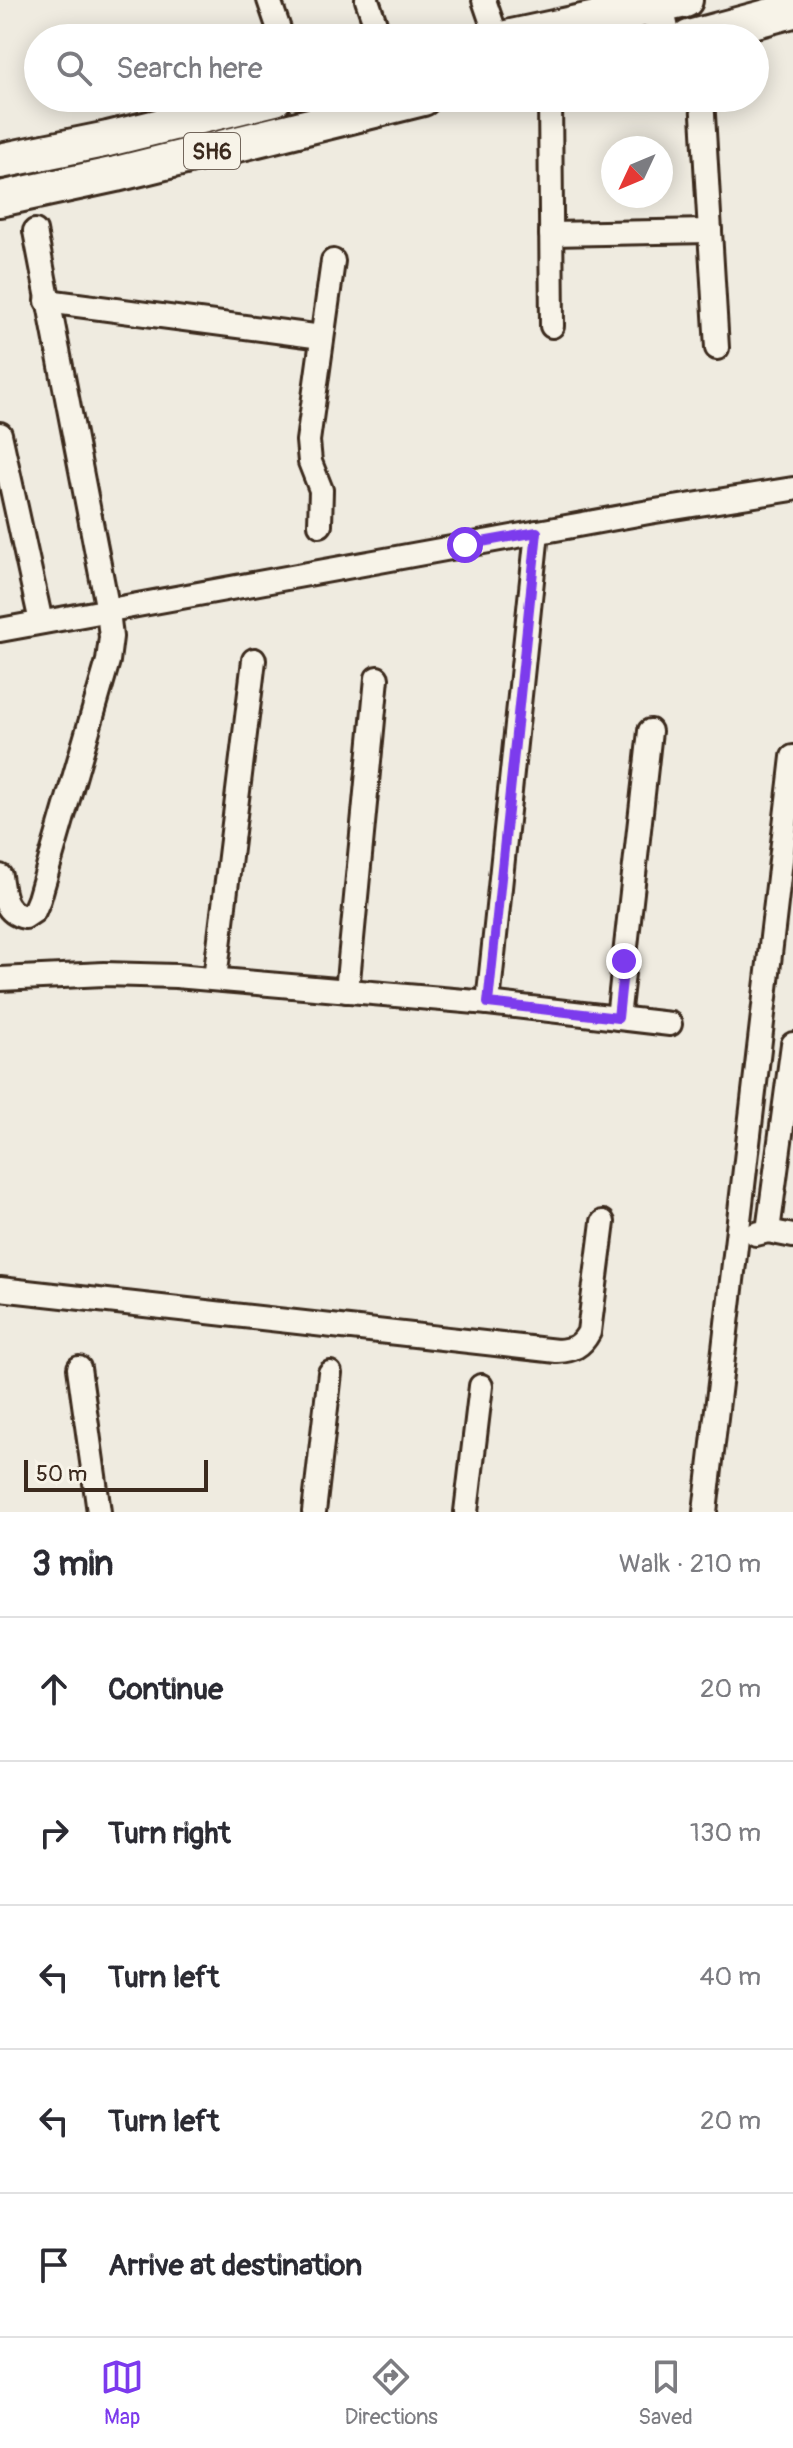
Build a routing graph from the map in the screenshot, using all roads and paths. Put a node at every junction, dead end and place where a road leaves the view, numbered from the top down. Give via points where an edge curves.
1 (269, 0) edge
2 (367, 0) edge
3 (484, 0) edge
4 (793, 10) edge
5 (679, 22) edge
6 (277, 24) edge
7 (375, 24) edge
8 (492, 24) edge
9 (658, 24) edge
10 (218, 112) edge
11 (367, 112) edge
12 (550, 112) edge
13 (703, 112) edge
14 (0, 161) edge
15 (0, 199) edge
16 (35, 231) dead end
17 (710, 231) junction
18 (551, 234) junction
19 (333, 261) dead end
20 (47, 301) junction
21 (552, 326) dead end
22 (322, 337) junction
23 (717, 348) dead end
24 (0, 434) edge
25 (793, 489) edge
26 (320, 525) dead end
27 (537, 532) junction
28 (108, 611) junction
29 (41, 622) junction
30 (0, 630) edge
31 (254, 660) dead end
32 (377, 678) dead end
33 (650, 731) dead end
34 (793, 757) edge
35 (0, 876) edge
36 (0, 979) edge
37 (215, 979) junction
38 (347, 991) junction
39 (488, 1003) junction
40 (618, 1018) junction
41 (670, 1024) dead end
42 (793, 1044) edge
43 (603, 1222) dead end
44 (768, 1231) junction
45 (793, 1236) edge
46 (735, 1240) junction
47 (0, 1289) edge
48 (79, 1368) dead end
49 (330, 1373) dead end
50 (481, 1386) dead end
51 (99, 1512) edge
52 (314, 1512) edge
53 (466, 1512) edge
54 (705, 1512) edge

1 - 6 street
2 - 7 street
3 - 8 street
4 - 5 main road
5 - 9 main road
10 - 14 main road, SH6
11 - 15 main road, SH6
12 - 18 street
13 - 17 street
16 - 20 street
17 - 18 street
17 - 23 street
18 - 21 street
19 - 22 street
20 - 22 street
20 - 28 street
22 - 26 street via 308,441 321,490
24 - 29 street
25 - 27 street
27 - 28 street
27 - 39 street
28 - 29 street
28 - 35 street via 108,661 34,911 16,916 8,908
29 - 30 street
31 - 37 street
32 - 38 street
33 - 40 street
34 - 46 street
36 - 37 street via 137,974
37 - 38 street
38 - 39 street
39 - 40 street
40 - 41 street
42 - 44 street
43 - 47 street via 589,1332 573,1350
44 - 45 street
44 - 46 street
46 - 54 street
48 - 51 street
49 - 52 street
50 - 53 street

